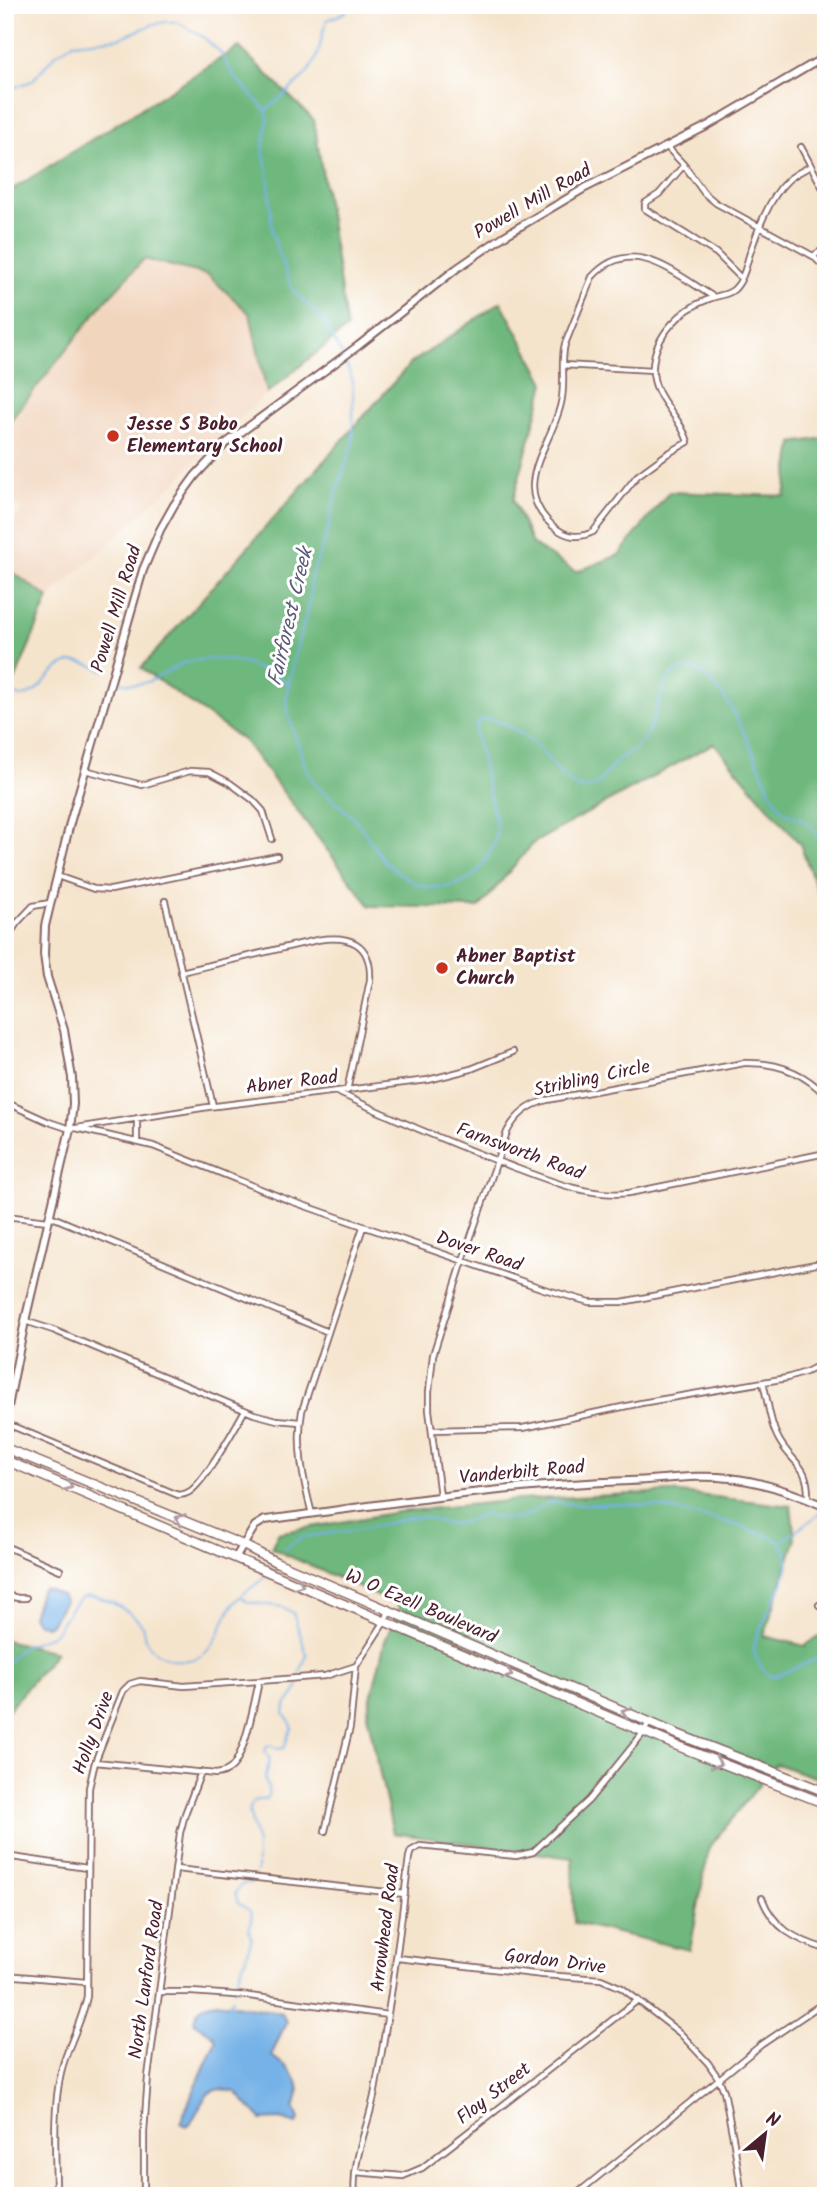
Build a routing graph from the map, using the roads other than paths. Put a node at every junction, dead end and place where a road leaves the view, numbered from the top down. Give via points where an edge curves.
1 (826, 56) edge
2 (667, 147) junction
3 (801, 147) dead end
4 (684, 165) junction
5 (811, 166) junction
6 (826, 194) edge
7 (759, 226) junction
8 (826, 248) edge
9 (813, 256) junction
10 (826, 269) edge
11 (742, 278) junction
12 (713, 297) junction
13 (563, 365) junction
14 (653, 370) junction
15 (85, 770) junction
16 (272, 839) dead end
17 (277, 856) dead end
18 (57, 876) junction
19 (165, 901) dead end
20 (51, 903) junction
21 (5, 941) edge
22 (181, 972) junction
23 (513, 1052) dead end
24 (347, 1090) junction
25 (337, 1092) junction
26 (826, 1096) edge
27 (5, 1102) edge
28 (214, 1106) junction
29 (137, 1118) junction
30 (73, 1128) junction
31 (137, 1142) junction
32 (826, 1153) edge
33 (497, 1161) junction
34 (5, 1216) edge
35 (48, 1218) junction
36 (363, 1227) junction
37 (462, 1261) junction
38 (826, 1262) edge
39 (25, 1321) junction
40 (328, 1332) junction
41 (826, 1362) edge
42 (763, 1382) junction
43 (245, 1410) junction
44 (300, 1422) junction
45 (5, 1423) edge
46 (432, 1430) junction
47 (5, 1448) edge
48 (5, 1461) edge
49 (440, 1496) junction
50 (808, 1499) junction
51 (822, 1506) edge
52 (312, 1514) junction
53 (243, 1545) junction
54 (5, 1546) edge
55 (236, 1558) junction
56 (60, 1570) dead end
57 (5, 1595) edge
58 (26, 1598) dead end
59 (826, 1600) edge
60 (818, 1605) dead end
61 (389, 1611) junction
62 (385, 1621) junction
63 (356, 1666) junction
64 (259, 1681) junction
65 (649, 1722) junction
66 (644, 1732) junction
67 (743, 1761) junction
68 (95, 1762) junction
69 (201, 1772) junction
70 (739, 1772) junction
71 (826, 1792) edge
72 (826, 1804) edge
73 (326, 1830) dead end
74 (5, 1856) edge
75 (87, 1868) junction
76 (176, 1869) junction
77 (405, 1894) junction
78 (762, 1898) dead end
79 (826, 1949) edge
80 (398, 1958) junction
81 (5, 1975) edge
82 (86, 1982) junction
83 (160, 1992) junction
84 (638, 2000) junction
85 (826, 2001) edge
86 (388, 2015) junction
87 (719, 2079) junction
88 (355, 2172) junction
89 (56, 2196) edge
90 (144, 2196) edge
91 (355, 2196) edge
92 (574, 2196) edge
93 (742, 2196) edge

1 - 2 street, Powell Mill Road
2 - 4 street
2 - 15 street, Powell Mill Road via 585,188 490,245 225,444 195,476 160,530 143,570
3 - 5 street
4 - 7 street via 708,197
4 - 11 street via 645,203 645,209 716,253
5 - 6 street
5 - 7 street via 783,185
7 - 9 street
7 - 11 street
8 - 9 street
9 - 10 street
11 - 12 street via 734,289
12 - 13 street via 649,259 615,260 599,270 587,286 565,344
12 - 14 street via 690,308 670,326 656,349
13 - 14 street
13 - 14 street via 559,411 536,461 533,483 538,506 548,520 573,536 593,532 637,477 688,442 662,401
15 - 16 street via 142,785 190,771 209,772 253,800 262,810
15 - 18 street, Powell Mill Road
17 - 18 street via 111,890
18 - 20 street, Powell Mill Road
19 - 22 street
20 - 21 street via 33,906
20 - 30 street, Powell Mill Road via 45,967 64,1030 72,1078
22 - 24 street via 316,940 339,937 353,941 363,950 371,971
22 - 28 street
23 - 24 street, Abner Road via 428,1080
24 - 25 street, Abner Road
25 - 28 street, Abner Road
25 - 33 street, Farnsworth Road
26 - 33 street, Stribling Circle via 798,1074 756,1062 547,1100 516,1117
27 - 30 street, Dover Road
28 - 29 street, Abner Road
29 - 30 street, Abner Road
29 - 31 street
30 - 31 street, Dover Road
30 - 35 street, Powell Mill Road
31 - 36 street, Dover Road
32 - 33 street, Farnsworth Road via 617,1195 591,1192
33 - 37 street, Stribling Circle
34 - 35 street
35 - 39 street, Powell Mill Road
35 - 40 street
36 - 37 street, Dover Road
36 - 40 street
37 - 38 street, Dover Road via 600,1303
37 - 46 street, Stribling Circle via 433,1355 429,1392
39 - 43 street
39 - 45 street, Powell Mill Road
40 - 44 street
41 - 42 street via 796,1376
42 - 46 street via 531,1427
42 - 50 street via 774,1429 803,1469
43 - 44 street via 265,1418
43 - 45 street via 194,1488 184,1494
44 - 52 street
46 - 49 street, Stribling Circle
53 -> 47 main road, W O Ezell Boulevard
48 -> 55 main road, W O Ezell Boulevard
49 - 50 street, Vanderbilt Road via 708,1476 768,1485
49 - 52 street, Vanderbilt Road
50 - 51 street, Vanderbilt Road
52 - 53 street, Vanderbilt Road via 261,1522
53 - 55 street, Vanderbilt Road
53 - 61 main road, W O Ezell Boulevard
54 - 56 street
55 -> 62 main road, W O Ezell Boulevard
57 - 58 street
59 - 60 street
61 - 62 street
65 -> 61 main road, W O Ezell Boulevard
62 - 63 street
62 -> 66 main road, W O Ezell Boulevard
63 - 64 street, Holly Drive via 325,1676
63 - 73 street via 350,1727
64 - 68 street, Holly Drive via 130,1684 121,1695
64 - 69 street via 234,1764 222,1773
65 - 66 street, Arrowhead Road
65 - 67 main road, W O Ezell Boulevard
66 -> 70 main road, W O Ezell Boulevard
66 - 77 street, Arrowhead Road via 589,1800 536,1849 516,1856 416,1847 410,1854
67 - 70 main road
67 - 71 main road, W O Ezell Boulevard
68 - 69 street
68 - 75 street, Holly Drive via 89,1788
69 - 76 street, North Lanford Road via 182,1823
70 - 72 main road, W O Ezell Boulevard
74 - 75 street
75 - 82 street, Holly Drive
76 - 77 street
76 - 83 street, North Lanford Road
77 - 80 street, Arrowhead Road
78 - 79 street via 782,1928
80 - 84 street, Gordon Drive via 601,1979 617,1984
80 - 86 street, Arrowhead Road
81 - 82 street
82 - 89 street, Holly Drive via 85,2010 59,2083
83 - 86 street via 242,1995
83 - 90 street, North Lanford Road via 146,2105
84 - 87 street, Gordon Drive via 688,2040
84 - 88 street, Floy Street via 422,2168 403,2176
85 - 87 street
86 - 88 street, Arrowhead Road
87 - 92 street
87 - 93 street, Gordon Drive
88 - 91 street, Arrowhead Road

